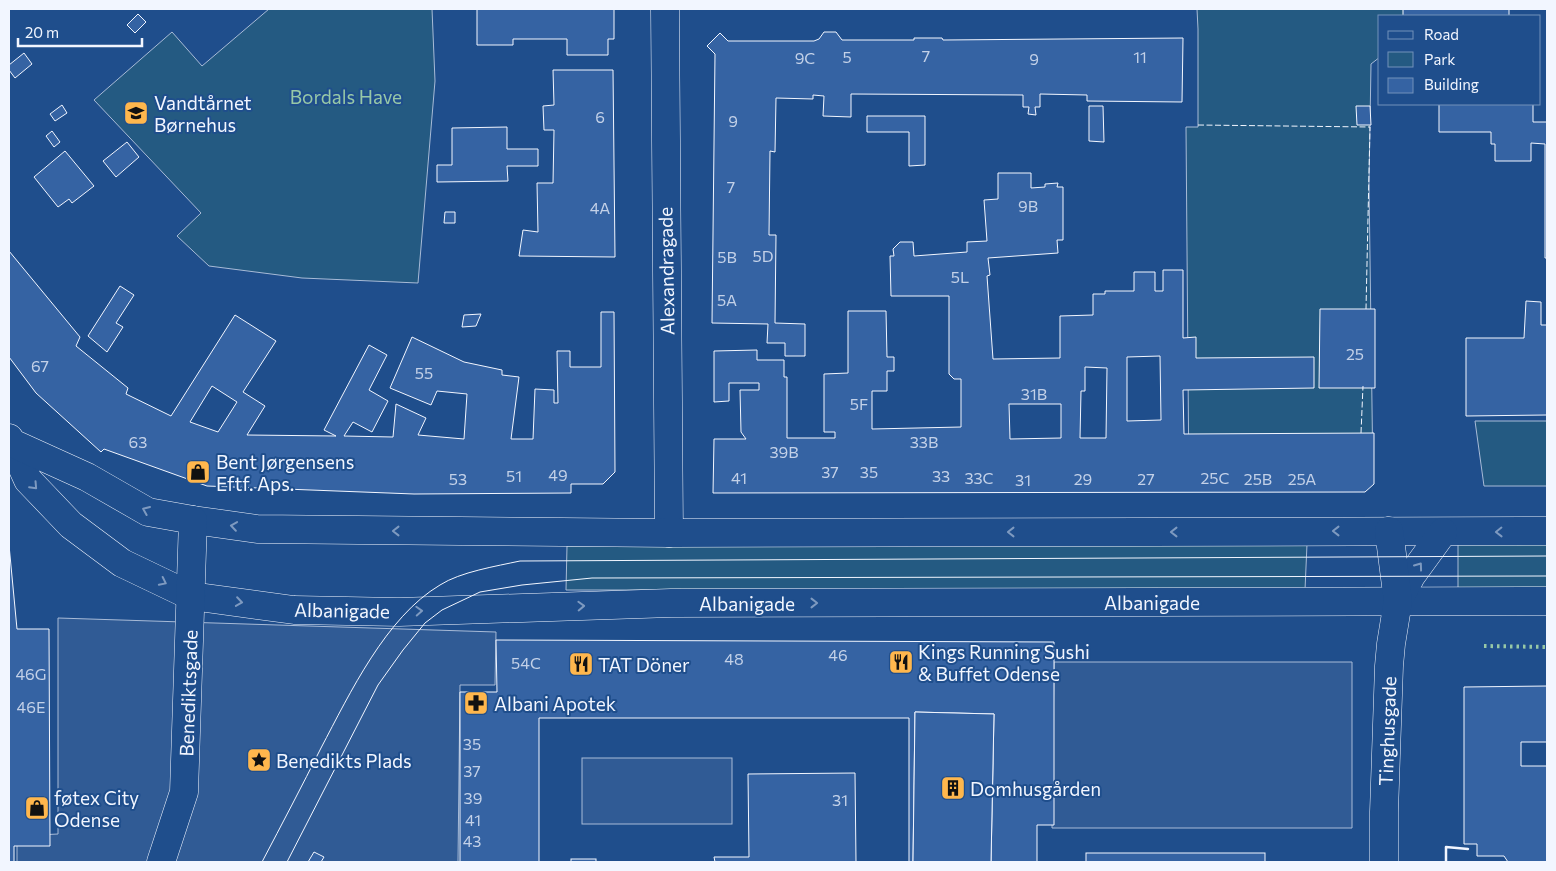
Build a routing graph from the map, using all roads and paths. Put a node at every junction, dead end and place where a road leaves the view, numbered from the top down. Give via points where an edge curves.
1 (665, 9) edge
2 (10, 440) edge
3 (193, 520) junction
4 (1547, 531) edge
5 (1388, 532) junction
6 (1443, 532) junction
7 (669, 533) junction
8 (191, 596) junction
9 (1398, 601) junction
10 (1547, 602) edge
11 (161, 862) edge
12 (1384, 862) edge

1 - 7 street, Alexandragade
3 -> 2 street, Albanigade via 148,512 87,477
2 -> 8 street, Albanigade via 28,480 71,525 122,563
7 -> 3 street, Albanigade via 257,529
3 - 8 street, Benediktsgade
4 -> 6 street, Albanigade
5 - 6 street, Albanigade
5 -> 7 street, Albanigade
5 - 9 street, Tinghusgade
9 -> 6 street, Tinghusgade via 1411,576
8 -> 9 street, Albanigade via 294,610 399,612 671,603
8 - 11 street, Benediktsgade via 184,792
9 - 10 street, Albanigade
9 - 12 street, Tinghusgade via 1389,666

